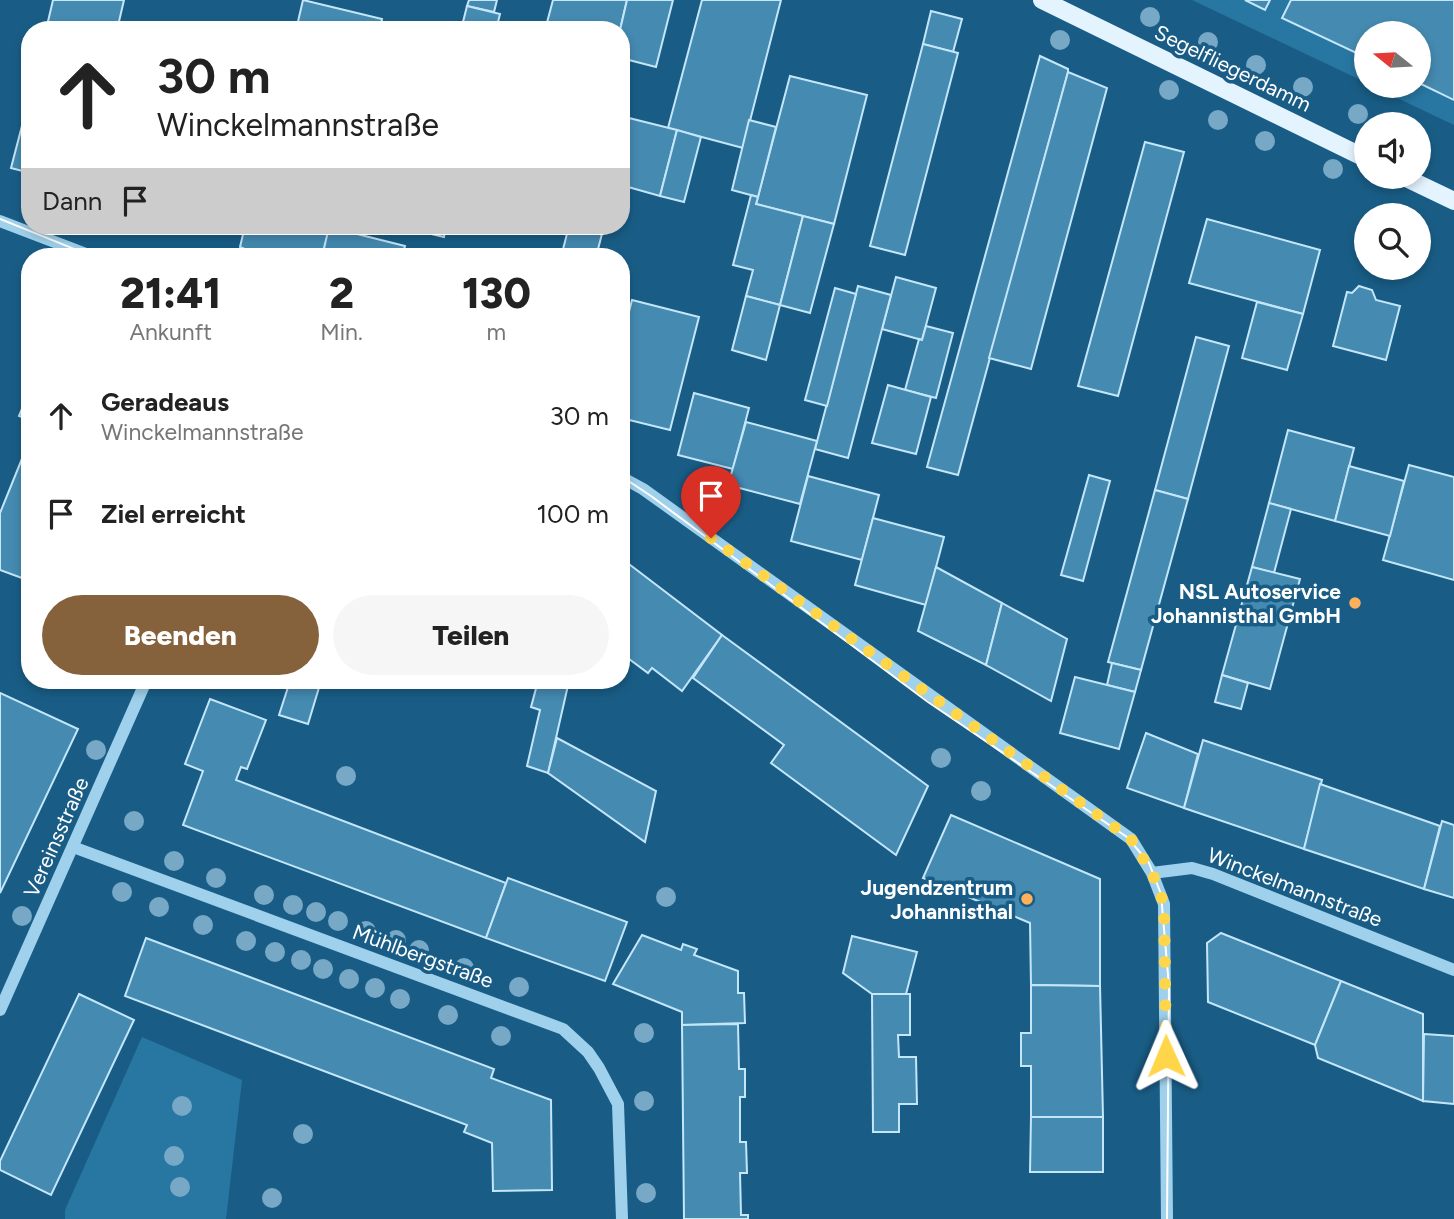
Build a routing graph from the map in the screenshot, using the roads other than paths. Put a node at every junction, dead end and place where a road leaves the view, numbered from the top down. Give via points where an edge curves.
1 (1042, 0) edge
2 (1354, 153) edge
3 (1429, 189) edge
4 (1454, 201) edge
5 (0, 221) edge
6 (21, 229) edge
7 (37, 235) edge
8 (70, 248) edge
9 (630, 482) edge
10 (142, 689) edge
11 (73, 847) junction
12 (1152, 873) junction
13 (1454, 970) edge
14 (0, 1010) edge
15 (622, 1219) edge
16 (1167, 1219) edge

1 - 2 main road, Segelfliegerdamm
3 - 4 main road
5 - 6 street
7 - 8 street
9 - 12 street via 1131,839
10 - 11 street, Vereinsstraße
11 - 14 street, Vereinsstraße
11 - 15 street, Mühlbergstraße via 563,1029 588,1052 618,1104
12 - 13 street, Winckelmannstraße via 1192,868 1213,874
12 - 16 street via 1164,904

